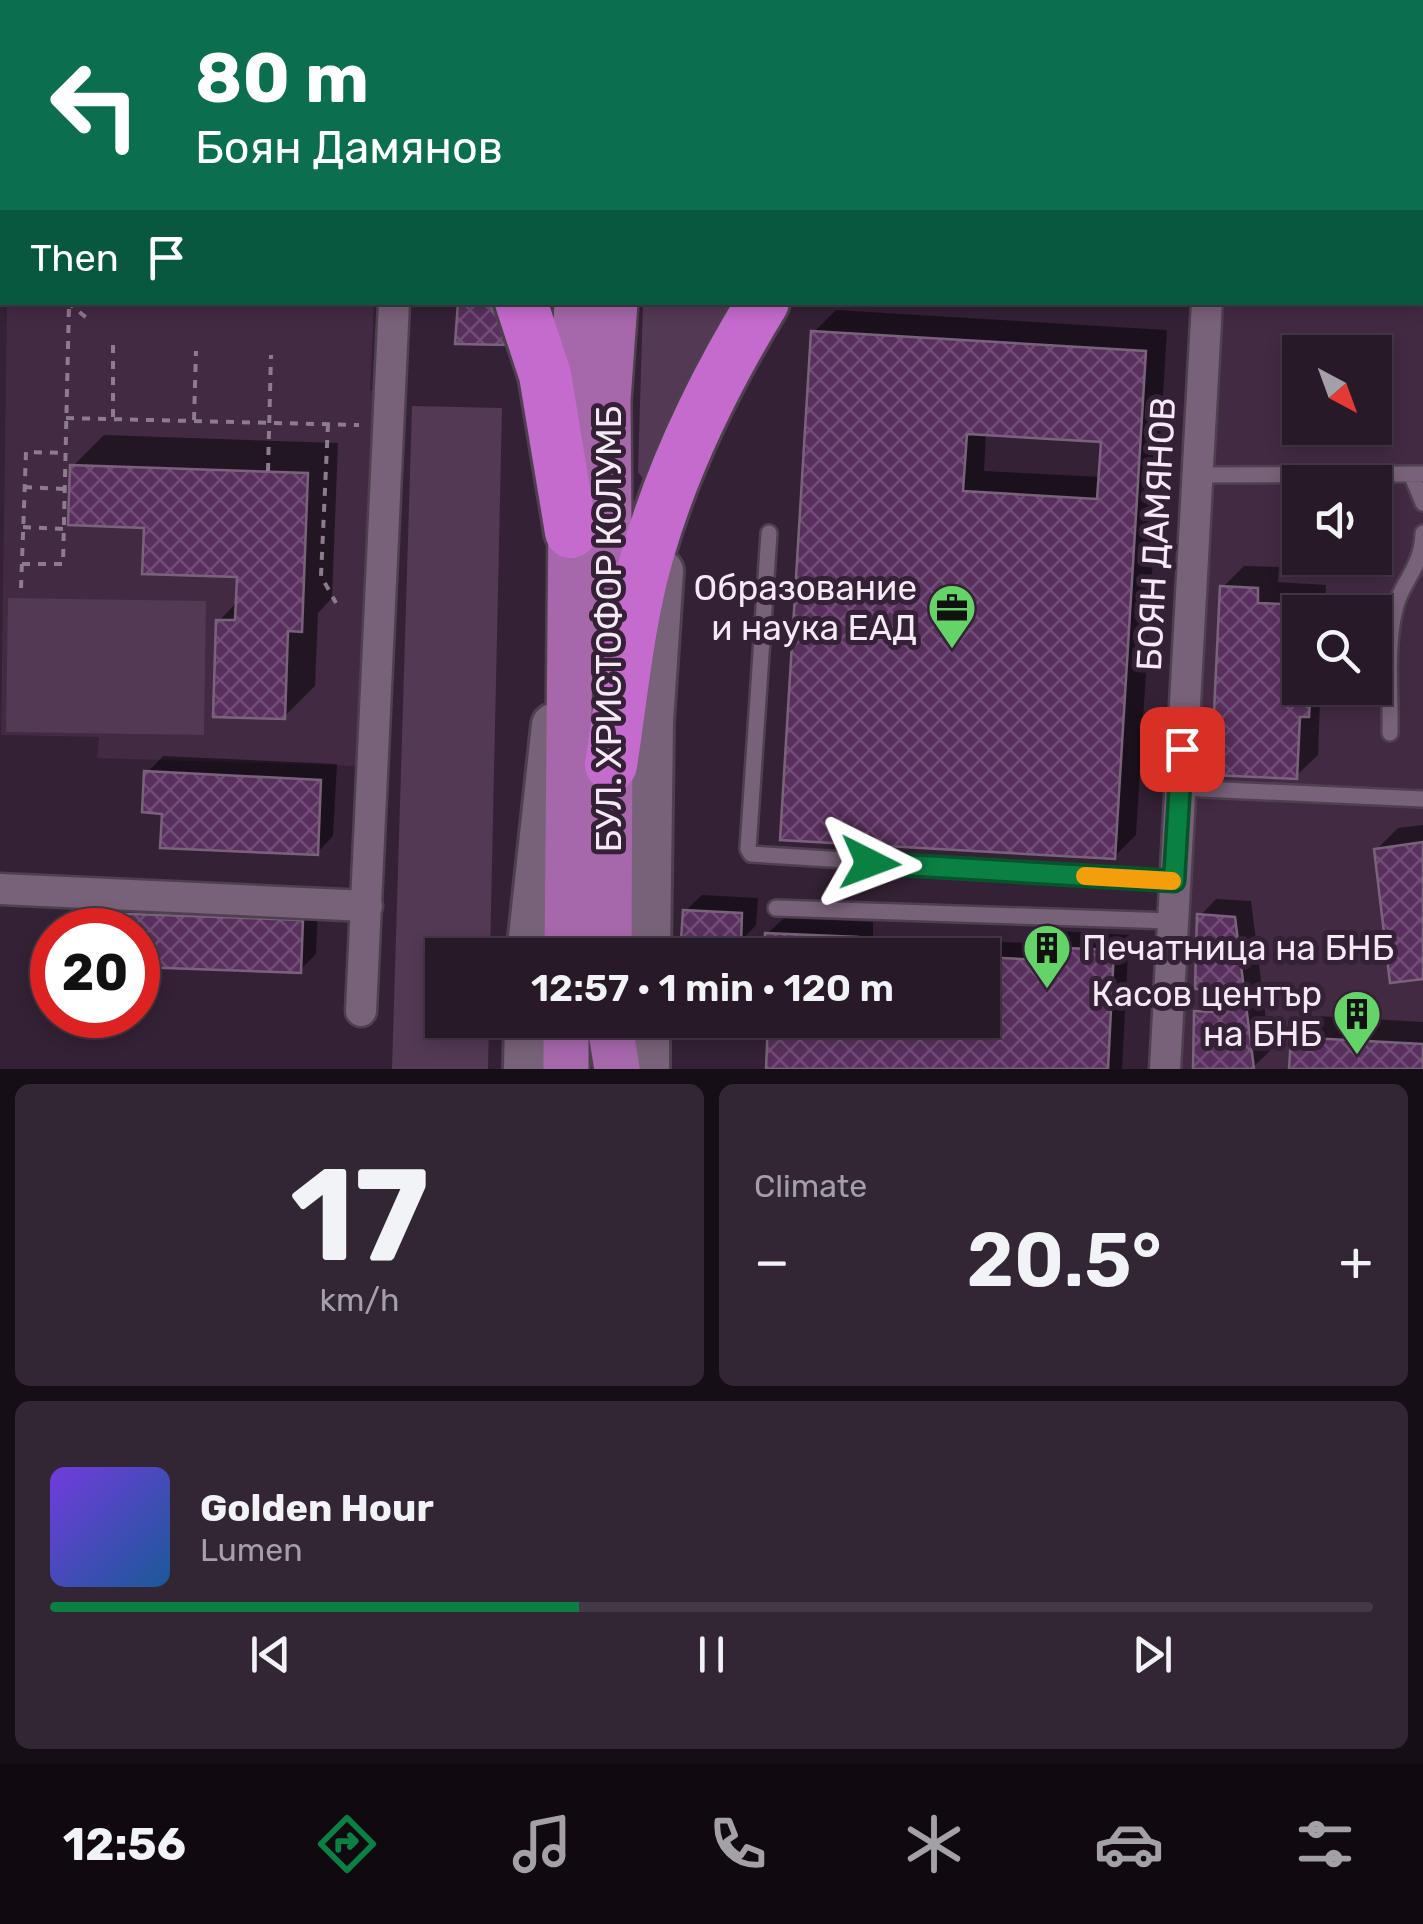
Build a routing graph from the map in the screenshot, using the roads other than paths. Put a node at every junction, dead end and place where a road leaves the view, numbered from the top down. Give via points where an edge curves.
1 (394, 305) edge
2 (523, 305) edge
3 (578, 305) edge
4 (615, 305) edge
5 (761, 305) edge
6 (1207, 305) edge
7 (1417, 474) edge
8 (1195, 475) junction
9 (672, 479) junction
10 (1423, 503) edge
11 (571, 532) junction
12 (769, 533) dead end
13 (1423, 534) edge
14 (570, 591) junction
15 (1390, 733) dead end
16 (611, 766) junction
17 (1180, 788) junction
18 (1423, 799) edge
19 (1174, 881) junction
20 (0, 889) edge
21 (367, 906) junction
22 (776, 908) dead end
23 (1172, 920) junction
24 (530, 938) edge
25 (567, 938) edge
26 (609, 938) edge
27 (649, 938) edge
28 (361, 1011) dead end
29 (526, 1038) edge
30 (566, 1038) edge
31 (609, 1038) edge
32 (612, 1038) edge
33 (648, 1038) edge
34 (525, 1069) edge
35 (566, 1069) edge
36 (608, 1069) edge
37 (616, 1069) edge
38 (648, 1069) edge
39 (1165, 1069) edge

1 - 21 street
2 - 11 highway via 545,375
3 - 11 main road, БУЛ. ХРИСТОФОР КОЛУМБ
4 - 16 main road, БУЛ. ХРИСТОФОР КОЛУМБ via 608,400
5 - 9 highway
6 - 8 street, БОЯН ДАМЯНОВ
7 - 8 lane
7 - 10 lane
8 - 17 street, БОЯН ДАМЯНОВ
9 - 16 highway via 636,602
9 - 27 main road, БУЛ. ХРИСТОФОР КОЛУМБ via 652,721
11 - 14 main road, БУЛ. ХРИСТОФОР КОЛУМБ
12 - 19 lane via 751,854
13 - 15 lane via 1422,556 1400,593 1392,626
14 - 24 main road, БУЛ. ХРИСТОФОР КОЛУМБ
14 - 25 main road
16 - 26 main road, БУЛ. ХРИСТОФОР КОЛУМБ
17 - 18 lane
17 - 19 street, БОЯН ДАМЯНОВ
19 - 23 street, БОЯН ДАМЯНОВ
20 - 21 street
21 - 28 street
22 - 23 lane
23 - 39 street, БОЯН ДАМЯНОВ
29 - 34 main road
30 - 35 main road
31 - 36 main road
32 - 37 main road
33 - 38 main road

